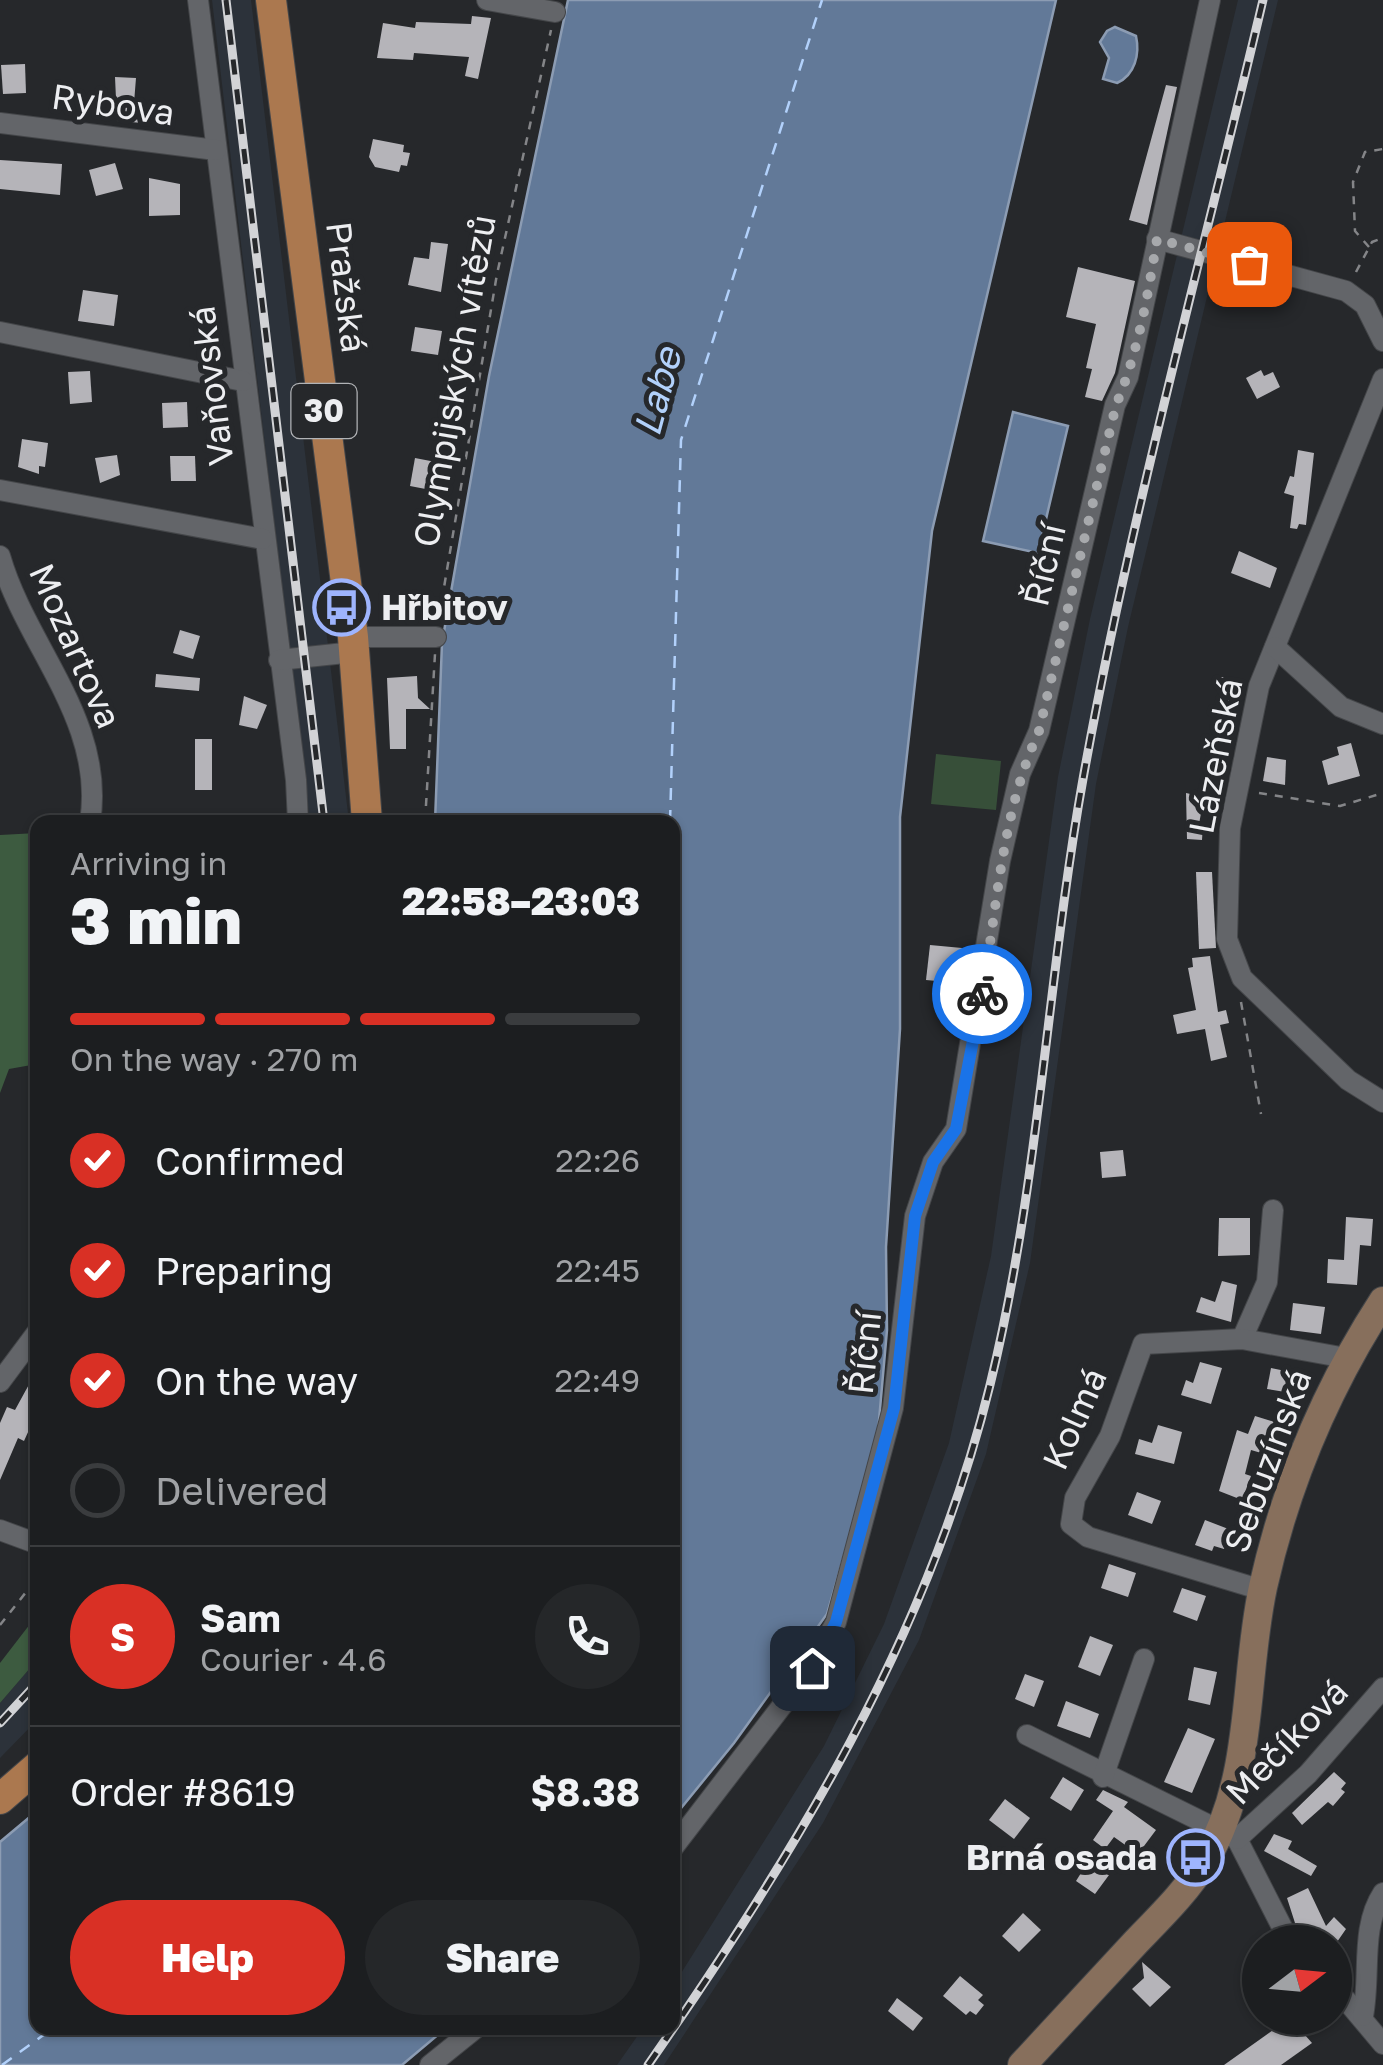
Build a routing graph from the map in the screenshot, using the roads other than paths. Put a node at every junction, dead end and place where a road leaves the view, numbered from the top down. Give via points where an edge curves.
1 (198, 0) edge
2 (271, 0) edge
3 (487, 0) edge
4 (1210, 0) edge
5 (555, 12) road end
6 (0, 123) edge
7 (216, 150) junction
8 (1157, 239) junction
9 (0, 332) edge
10 (1383, 341) edge
11 (1383, 379) edge
12 (243, 380) junction
13 (0, 490) edge
14 (263, 539) junction
15 (0, 556) edge
16 (436, 637) road end
17 (353, 644) junction
18 (1275, 647) junction
19 (278, 660) junction
20 (1383, 724) edge
21 (90, 815) edge
22 (298, 815) edge
23 (365, 815) edge
24 (1383, 1102) edge
25 (1273, 1210) dead end
26 (1383, 1301) edge
27 (1242, 1339) junction
28 (30, 1343) edge
29 (1346, 1358) junction
30 (0, 1382) edge
31 (0, 1530) edge
32 (30, 1541) edge
33 (1262, 1590) junction
34 (1144, 1659) dead end
35 (1383, 1688) edge
36 (1027, 1735) dead end
37 (30, 1773) edge
38 (1103, 1776) junction
39 (0, 1799) edge
40 (1227, 1835) junction
41 (680, 1838) edge
42 (1383, 1893) edge
43 (1281, 1925) edge
44 (1352, 2005) edge
45 (1363, 2016) junction
46 (467, 2035) edge
47 (1383, 2044) edge
48 (430, 2065) edge
49 (1022, 2065) edge

1 - 7 street, Vaňovská
2 - 17 main road, Pražská / 30
3 - 5 street
4 - 8 street, Říční
6 - 7 street, Rybova
7 - 12 street, Vaňovská
8 - 10 street via 1346,291 1365,305
8 - 41 street, Říční via 1039,731 1008,826 956,1129 933,1162 915,1216 894,1408 836,1622 812,1668
9 - 12 street
11 - 18 street, Lázeňská
12 - 14 street, Vaňovská
13 - 14 street
14 - 19 street, Vaňovská
15 - 21 street, Mozartova via 85,736
16 - 17 street
17 - 19 street
17 - 23 main road, Pražská / 30
18 - 20 street via 1342,707
18 - 24 street, Lázeňská via 1259,686 1230,828 1228,939 1242,978 1348,1080
19 - 22 street, Vaňovská
25 - 27 street via 1267,1282
26 - 29 main road, Sebuzínská
27 - 29 street, Kolmá
27 - 33 street, Kolmá via 1144,1344 1110,1436 1076,1498 1072,1524 1088,1537
28 - 30 street
29 - 33 main road, Sebuzínská via 1312,1428
31 - 32 street
33 - 40 main road, Sebuzínská
34 - 38 street
35 - 40 street, Mečíková via 1308,1774
36 - 38 street
37 - 39 main road
38 - 40 street
40 - 43 street
40 - 49 main road, Sebuzínská
42 - 45 street via 1368,1922 1370,1979
44 - 45 street
45 - 47 street
46 - 48 street

